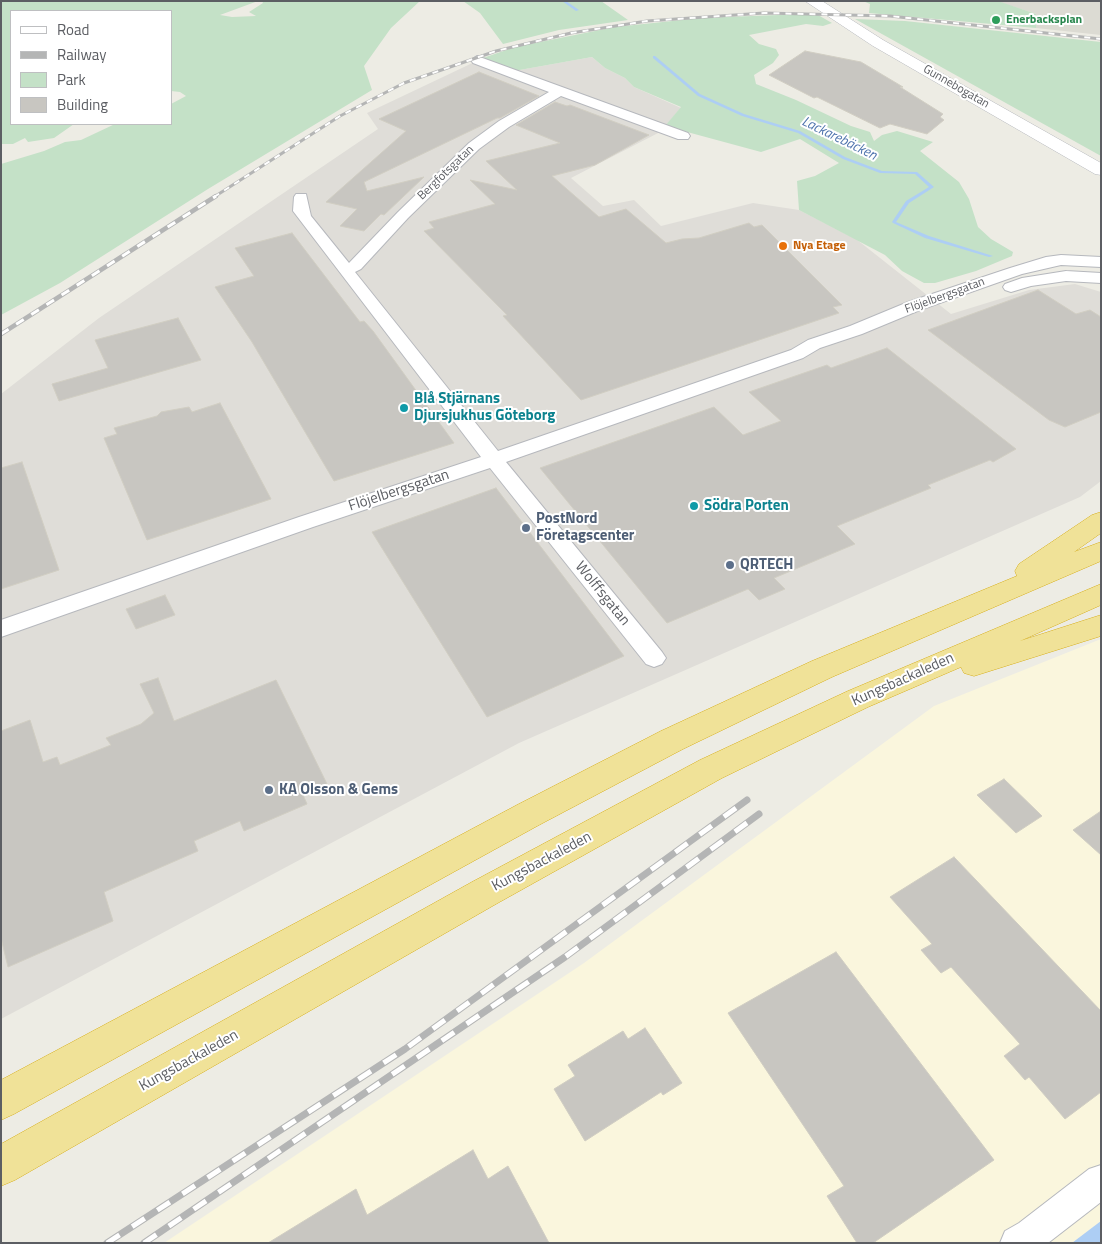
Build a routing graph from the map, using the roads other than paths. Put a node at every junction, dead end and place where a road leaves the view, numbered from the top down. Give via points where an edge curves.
1 (812, 1) edge
2 (477, 60) dead end
3 (559, 92) junction
4 (683, 136) dead end
5 (1101, 170) edge
6 (301, 197) dead end
7 (1100, 263) edge
8 (345, 270) junction
9 (1101, 278) edge
10 (1028, 281) junction
11 (797, 354) junction
12 (494, 460) junction
13 (1101, 521) edge
14 (1101, 551) edge
15 (1101, 594) edge
16 (990, 598) junction
17 (1101, 625) edge
18 (1, 629) edge
19 (654, 658) dead end
20 (858, 699) junction
21 (1, 1101) edge
22 (1, 1166) edge
23 (1101, 1181) edge
24 (1017, 1243) edge

1 - 5 street, Gunnebogatan via 878,43
2 - 3 street
3 - 4 street
3 - 8 street, Bergfotsgatan via 474,146 355,266
6 - 8 street via 304,218
7 - 10 street, Flöjelbergsgatan via 1064,267 1039,274
7 - 11 street, Flöjelbergsgatan via 1061,260 1036,264 914,306 814,344
8 - 12 street
9 - 10 street, Flöjelbergsgatan via 1072,276
10 - 11 street, Flöjelbergsgatan via 836,346
11 - 12 street, Flöjelbergsgatan
12 - 18 street, Flöjelbergsgatan
12 - 19 street, Wolffsgatan
13 - 16 highway
14 - 16 highway
15 - 20 highway, Kungsbackaleden
16 - 21 highway via 822,669 672,740
17 - 20 highway
20 - 22 highway, Kungsbackaleden via 711,769 484,893
23 - 24 street

